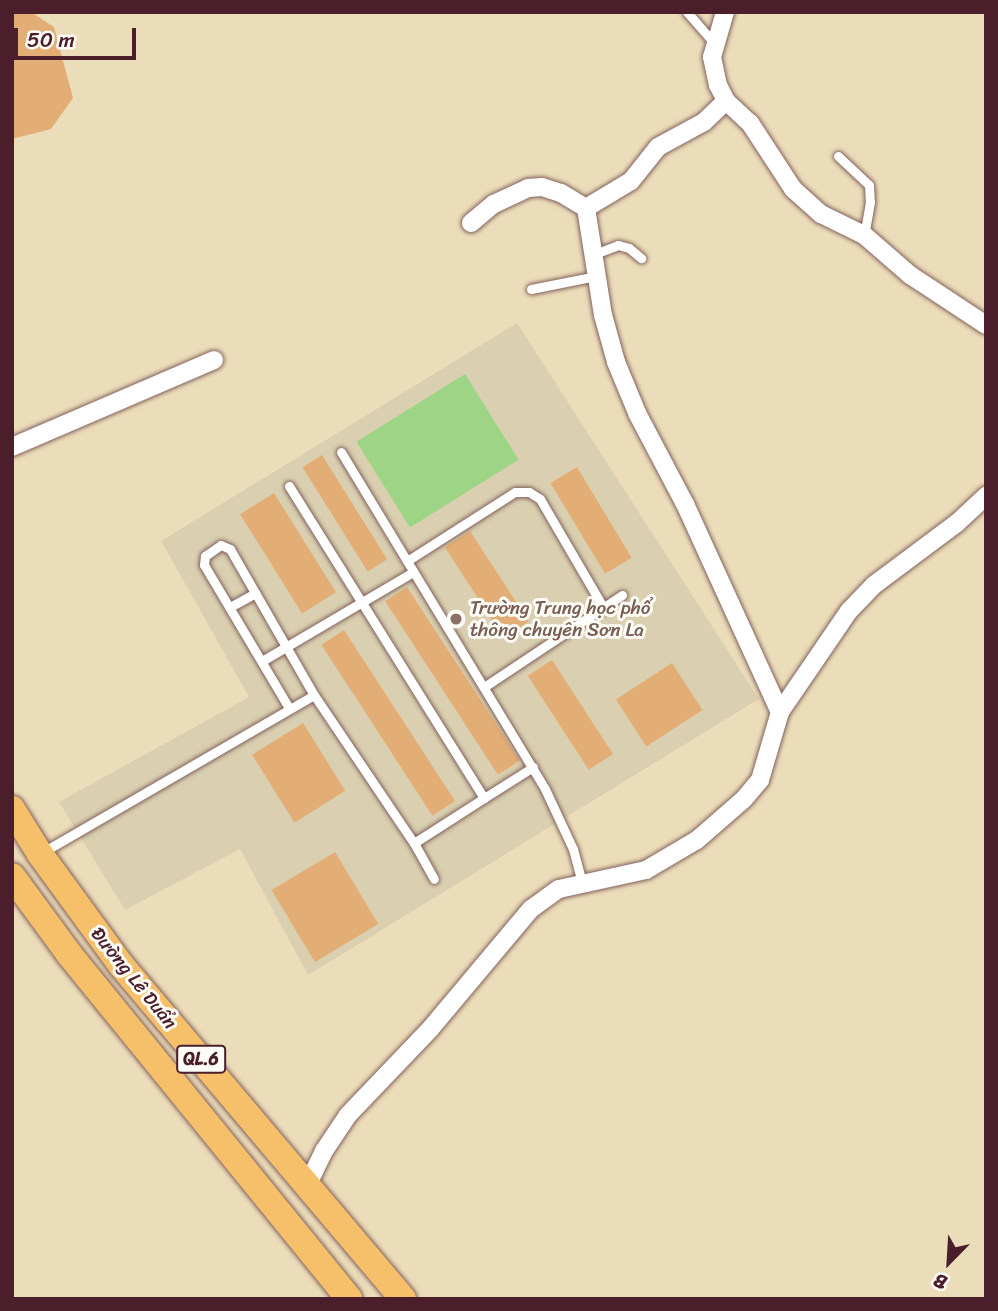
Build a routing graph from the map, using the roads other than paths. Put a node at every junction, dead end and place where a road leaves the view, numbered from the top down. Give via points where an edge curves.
1 (687, 12) edge
2 (725, 12) edge
3 (714, 43) junction
4 (726, 101) junction
5 (838, 156) dead end
6 (586, 208) junction
7 (471, 223) dead end
8 (864, 235) junction
9 (592, 255) junction
10 (640, 258) dead end
11 (596, 276) junction
12 (531, 289) dead end
13 (986, 325) edge
14 (214, 360) dead end
15 (12, 447) edge
16 (341, 452) dead end
17 (289, 486) dead end
18 (986, 496) edge
19 (407, 561) junction
20 (413, 572) junction
21 (255, 593) junction
22 (622, 595) dead end
23 (365, 603) junction
24 (230, 607) junction
25 (603, 607) junction
26 (286, 647) junction
27 (262, 661) junction
28 (484, 687) junction
29 (314, 695) junction
30 (289, 708) junction
31 (780, 712) junction
32 (533, 767) junction
33 (484, 798) junction
34 (12, 809) edge
35 (414, 843) junction
36 (40, 854) junction
37 (12, 876) edge
38 (434, 879) dead end
39 (582, 883) junction
40 (306, 1188) junction
41 (348, 1237) junction
42 (317, 1261) junction
43 (349, 1299) edge
44 (403, 1299) edge

1 - 3 lane
2 - 3 street
3 - 4 street via 713,71
4 - 6 street via 704,122 657,147 631,181
4 - 8 street via 750,123 805,201
5 - 8 lane via 869,185
6 - 7 street via 561,193 528,188 494,204
6 - 9 street
8 - 13 street via 910,275
9 - 10 lane via 618,245
9 - 11 street
11 - 12 lane
11 - 31 street via 603,315 628,392
14 - 15 street
16 - 19 lane
17 - 23 lane
18 - 31 street via 874,585 849,611
19 - 20 lane
19 - 25 lane via 515,492 529,492 540,499
20 - 23 lane
20 - 28 lane
21 - 24 lane
21 - 24 lane via 230,549 220,545 205,555 203,562
21 - 26 lane
22 - 25 lane
23 - 26 lane
23 - 33 lane
24 - 27 lane
25 - 28 lane
26 - 27 lane
26 - 29 lane
27 - 30 lane
28 - 32 lane
29 - 30 lane
29 - 35 lane
30 - 36 lane
31 - 39 street via 760,780 722,820 646,870
32 - 33 lane
32 - 39 lane via 561,820
33 - 35 lane
34 - 36 main road, Đường Lê Duẩn / QL.6
35 - 38 lane
36 - 40 main road, Đường Lê Duẩn / QL.6 via 121,964
37 - 42 main road, Đường Lê Duẩn / QL.6 via 69,954
39 - 40 street via 559,888 531,909 423,1038 348,1115
40 - 41 main road, Đường Lê Duẩn / QL.6
41 - 42 main road
41 - 44 main road, Đường Lê Duẩn / QL.6
42 - 43 main road, Đường Lê Duẩn / QL.6

